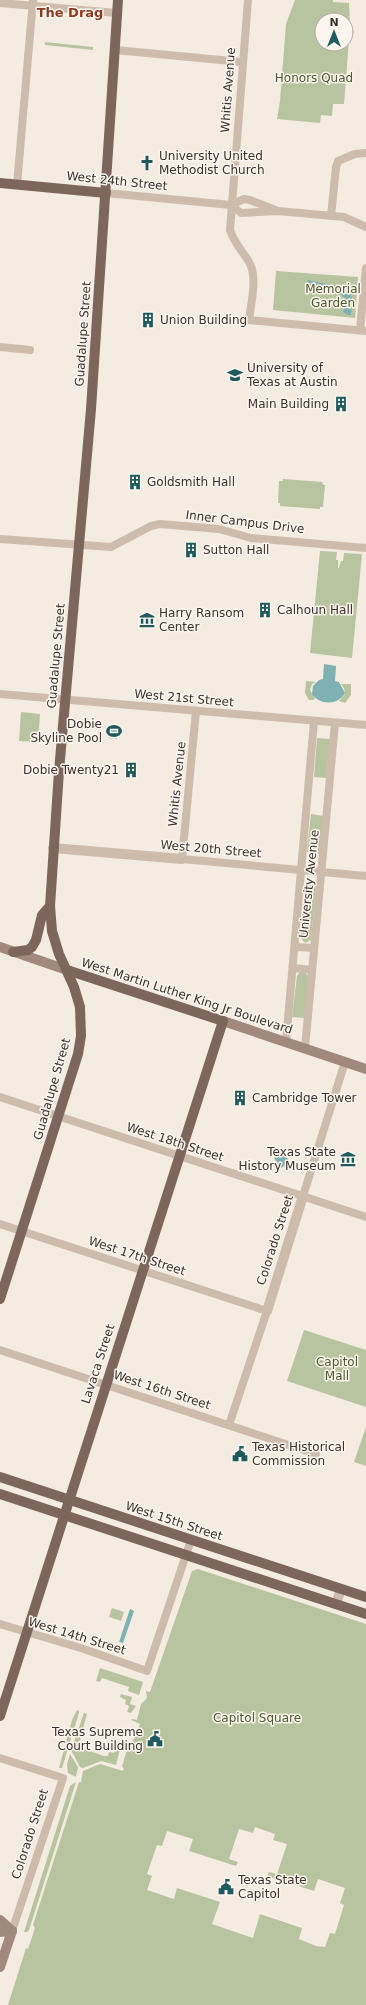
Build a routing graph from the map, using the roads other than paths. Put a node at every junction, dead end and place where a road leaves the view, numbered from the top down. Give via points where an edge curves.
1 (118, 0) edge
2 (248, 0) edge
3 (0, 3) edge
4 (32, 3) edge
5 (117, 13) junction
6 (115, 50) junction
7 (242, 62) junction
8 (366, 153) edge
9 (0, 183) edge
10 (17, 185) junction
11 (106, 193) junction
12 (231, 205) junction
13 (278, 211) junction
14 (331, 216) junction
15 (366, 227) edge
16 (366, 268) edge
17 (363, 331) edge
18 (0, 347) edge
19 (30, 350) dead end
20 (0, 539) edge
21 (79, 545) junction
22 (366, 548) edge
23 (0, 694) edge
24 (65, 700) junction
25 (196, 711) junction
26 (314, 721) junction
27 (335, 723) junction
28 (366, 725) edge
29 (53, 848) junction
30 (182, 859) junction
31 (301, 870) junction
32 (322, 872) junction
33 (366, 876) edge
34 (50, 906) junction
35 (295, 947) junction
36 (0, 948) edge
37 (314, 948) junction
38 (13, 952) junction
39 (293, 968) junction
40 (67, 970) junction
41 (312, 970) junction
42 (224, 1021) junction
43 (286, 1042) junction
44 (305, 1048) junction
45 (345, 1062) junction
46 (366, 1069) edge
47 (0, 1097) edge
48 (58, 1116) junction
49 (180, 1156) junction
50 (303, 1196) junction
51 (366, 1216) edge
52 (0, 1224) edge
53 (22, 1230) junction
54 (142, 1269) junction
55 (0, 1299) edge
56 (267, 1311) junction
57 (0, 1350) edge
58 (105, 1384) junction
59 (229, 1425) junction
60 (316, 1454) dead end
61 (0, 1477) edge
62 (0, 1494) edge
63 (69, 1500) junction
64 (64, 1515) junction
65 (191, 1540) junction
66 (186, 1555) junction
67 (341, 1589) junction
68 (366, 1597) edge
69 (336, 1604) junction
70 (366, 1614) edge
71 (0, 1624) edge
72 (27, 1632) junction
73 (0, 1716) edge
74 (0, 1758) edge
75 (0, 1920) edge
76 (12, 1931) junction
77 (0, 1932) edge
78 (0, 1967) edge

1 - 5 main road, Guadalupe Street
2 - 7 street, Whitis Avenue
3 - 4 street
4 - 5 street
4 - 10 street
5 - 6 main road, Guadalupe Street
6 - 7 street
6 - 11 main road, Guadalupe Street
7 - 12 street, Whitis Avenue
8 - 14 street via 338,161
9 - 10 main road, West 24th Street
10 - 11 main road, West 24th Street
11 - 12 street, West 24th Street
11 - 21 main road, Guadalupe Street
12 - 13 street, West 24th Street via 242,213 249,214
12 - 13 street, West 24th Street via 244,199
12 - 17 street, Whitis Avenue via 230,230 233,241 249,263 252,274 249,320
13 - 14 street, West 24th Street
14 - 15 street, West 24th Street via 350,219
16 - 17 street
18 - 19 street
20 - 21 street, Inner Campus Drive
21 - 22 street, Inner Campus Drive via 115,546 146,528 160,524 219,529 251,538
21 - 24 main road, Guadalupe Street
23 - 24 street, West 21st Street
24 - 25 street, West 21st Street
24 - 29 main road, Guadalupe Street
25 - 26 street, West 21st Street
25 - 30 street, Whitis Avenue
26 - 27 street, West 21st Street
26 - 31 street, University Avenue
27 - 28 street, West 21st Street
27 - 32 street, University Avenue
29 - 30 street, West 20th Street
29 - 34 main road, Guadalupe Street
30 - 31 street, West 20th Street
31 - 32 street, West 20th Street
31 - 35 street, University Avenue
32 - 33 street, West 20th Street
32 - 37 street, University Avenue
34 - 38 main road via 42,915 32,947
34 - 40 main road, Guadalupe Street via 52,931
35 - 37 street
35 - 39 street, University Avenue
36 - 38 main road, West Martin Luther King Jr Boulevard
37 - 41 street, University Avenue
38 - 40 main road, West Martin Luther King Jr Boulevard
39 - 41 street
39 - 43 street, University Avenue
40 - 42 main road, West Martin Luther King Jr Boulevard
40 - 48 main road, Guadalupe Street via 80,1007 81,1036 78,1054
41 - 44 street, University Avenue
42 - 43 main road, West Martin Luther King Jr Boulevard
42 - 49 main road, Lavaca Street
43 - 44 main road, West Martin Luther King Jr Boulevard
44 - 45 main road, West Martin Luther King Jr Boulevard
45 - 46 main road, West Martin Luther King Jr Boulevard
45 - 50 street, Colorado Street
47 - 48 street, West 18th Street
48 - 49 street, West 18th Street
48 - 53 main road, Guadalupe Street
49 - 50 street, West 18th Street
49 - 54 main road, Lavaca Street
50 - 51 street, West 18th Street
50 - 56 street, Colorado Street
52 - 53 street, West 17th Street
53 - 54 street, West 17th Street
53 - 55 main road, Guadalupe Street
54 - 56 street, West 17th Street
54 - 58 main road, Lavaca Street
56 - 59 street, Colorado Street
57 - 58 street, West 16th Street
58 - 59 street, West 16th Street
58 - 63 main road, Lavaca Street
59 - 60 street, West 16th Street
61 - 63 main road, West 15th Street
62 - 64 main road
63 - 64 main road, Lavaca Street
63 - 65 main road, West 15th Street
64 - 66 main road
64 - 72 main road, Lavaca Street
65 - 66 street
65 - 67 main road, West 15th Street
66 - 69 main road
66 - 72 street, West 14th Street via 147,1671
67 - 68 main road, West 15th Street
67 - 69 street
69 - 70 main road
71 - 72 street, West 14th Street
72 - 73 main road, Lavaca Street
74 - 76 street, Colorado Street via 63,1778
75 - 76 main road
76 - 77 main road
76 - 78 main road, Colorado Street

